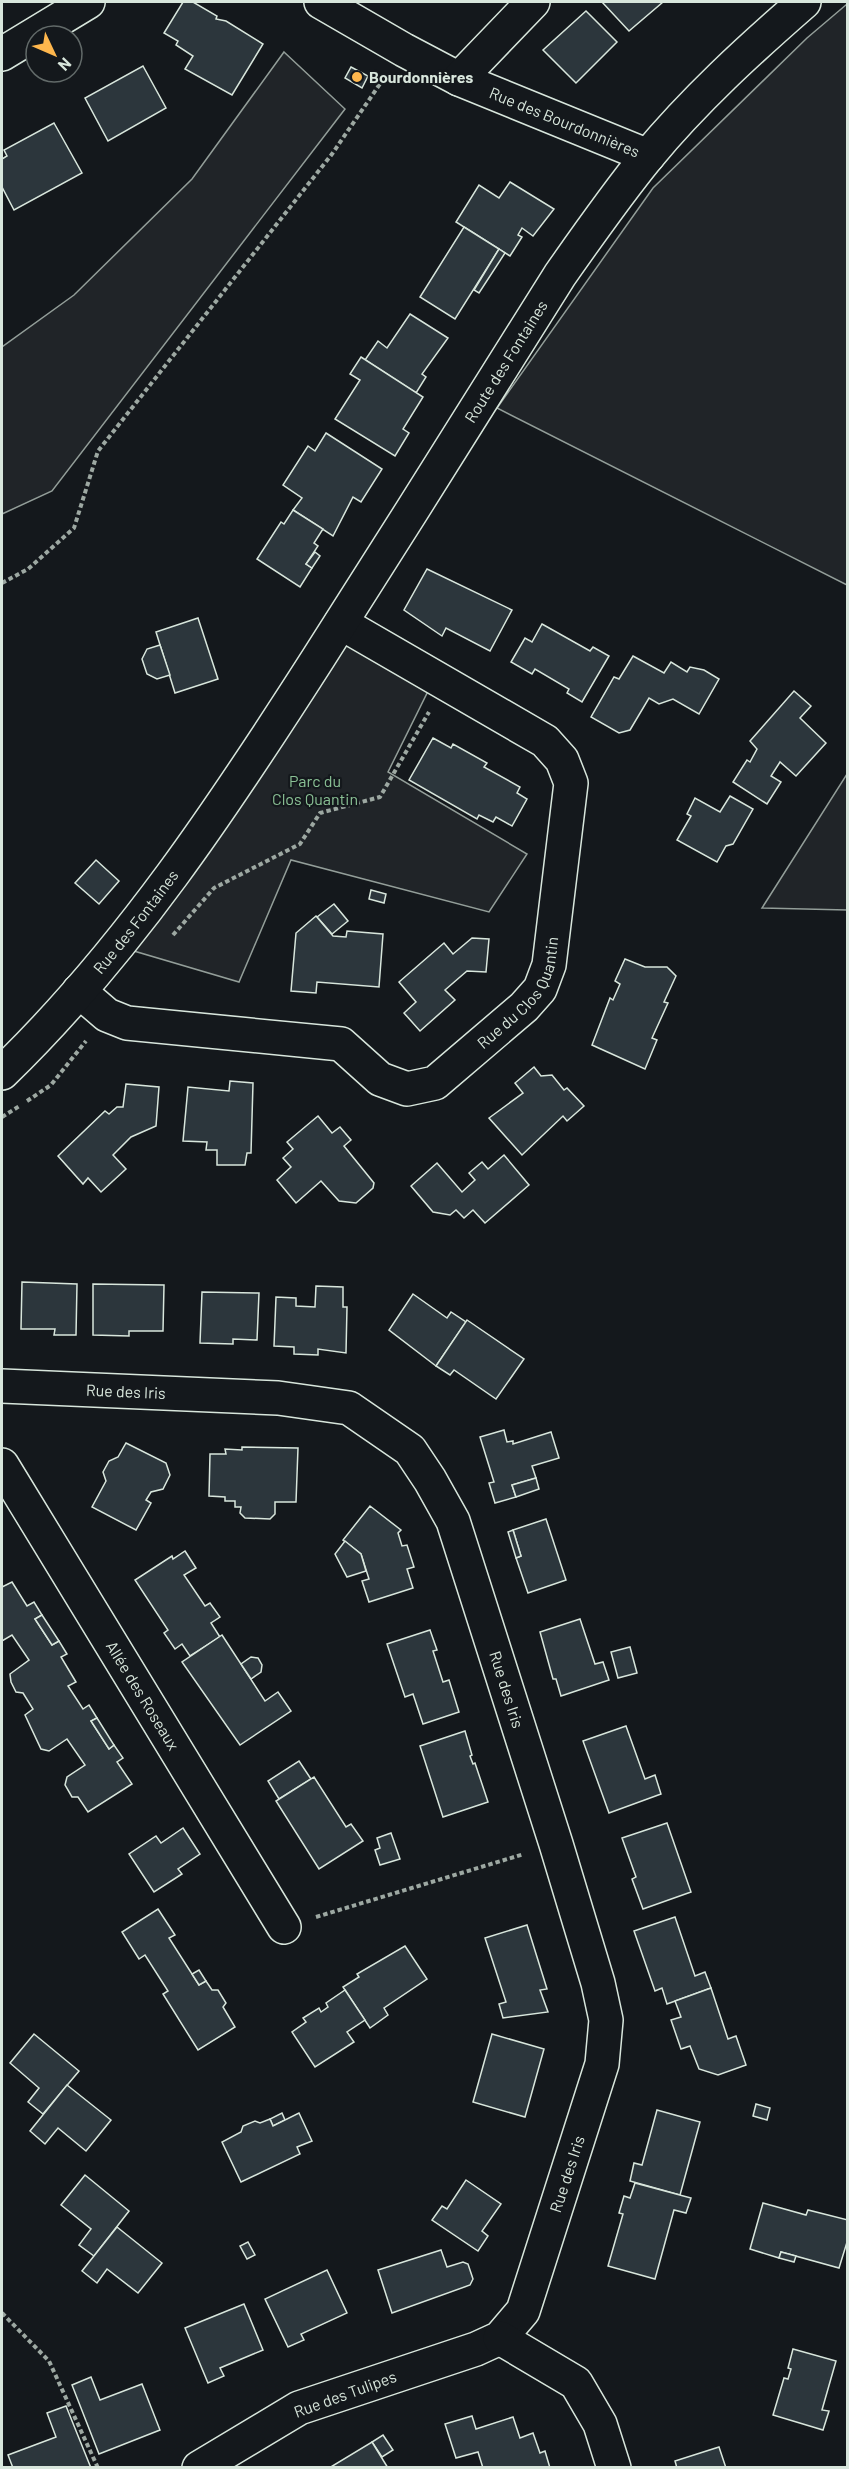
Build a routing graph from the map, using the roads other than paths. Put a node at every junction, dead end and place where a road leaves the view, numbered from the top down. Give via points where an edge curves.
1 (88, 2) edge
2 (321, 2) edge
3 (533, 2) edge
4 (804, 2) edge
5 (2, 54) edge
6 (459, 79) junction
7 (648, 156) junction
8 (341, 623) junction
9 (255, 757) joint
10 (79, 991) junction
11 (2, 1073) edge
12 (2, 1386) edge
13 (2, 1465) edge
14 (284, 1927) road end
15 (500, 2338) junction
16 (199, 2468) edge
17 (614, 2468) edge

1 - 5 street
2 - 6 street, Rue des Bourdonnières
3 - 6 street
4 - 7 street, Route des Fontaines via 705,93
6 - 7 street, Rue des Bourdonnières
7 - 8 street, Route des Fontaines via 560,275
8 - 9 street, Route des Fontaines
8 - 10 street, Rue du Clos Quantin via 545,741 562,760 571,783 549,965 540,989 435,1083 406,1089 380,1079 341,1044 127,1023 107,1015
9 - 10 street, Rue des Fontaines via 168,882
10 - 11 street, Rue des Fontaines via 50,1027
12 - 15 street, Rue des Iris via 278,1398 349,1408 410,1450 453,1521 556,1844 606,2020 602,2064 523,2312
13 - 14 street, Allée des Roseaux
15 - 16 street, Rue des Tulipes via 299,2408
15 - 17 street via 576,2383 600,2424

